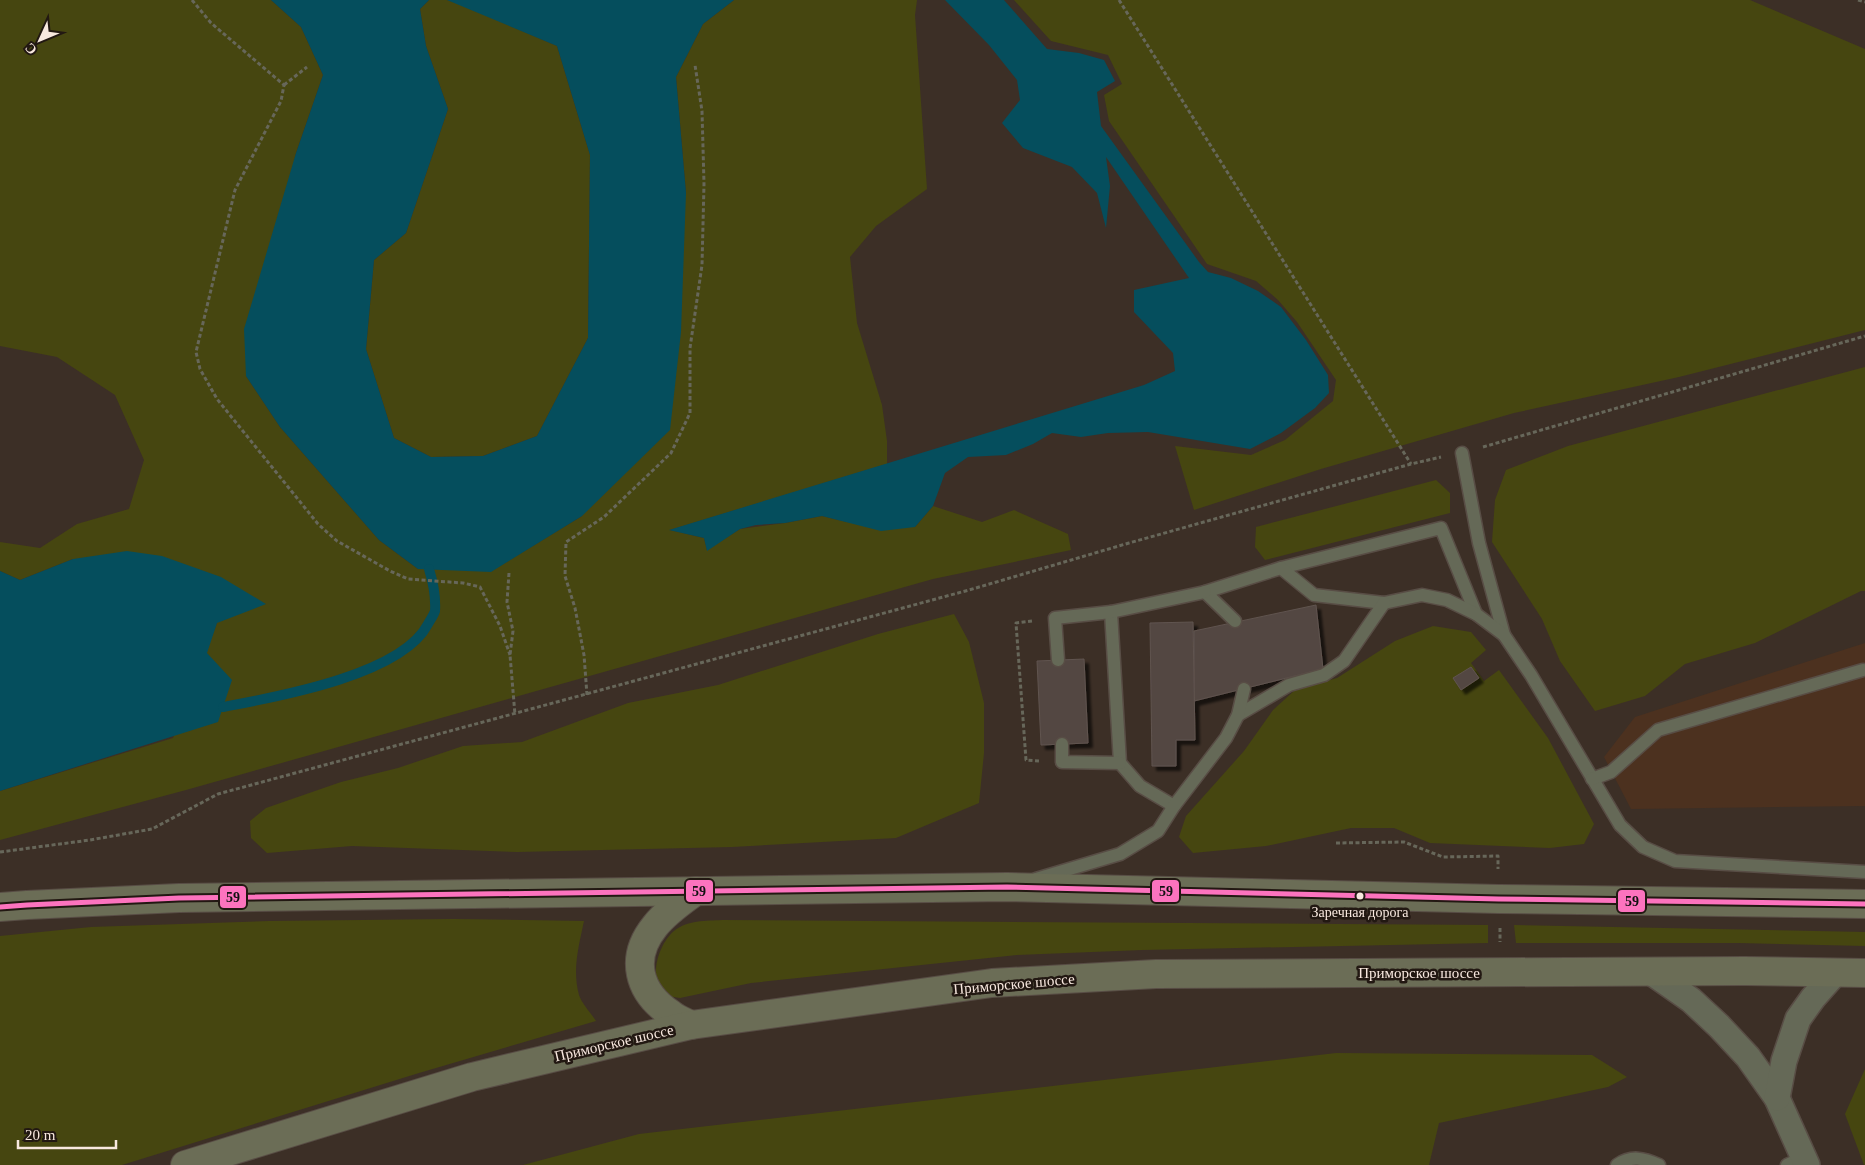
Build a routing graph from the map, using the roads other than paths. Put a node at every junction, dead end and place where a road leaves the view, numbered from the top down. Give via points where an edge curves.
1 (1462, 453) road end
2 (1281, 568) junction
3 (1205, 592) junction
4 (1384, 603) junction
5 (1111, 612) junction
6 (1476, 614) junction
7 (1235, 621) dead end
8 (1504, 635) junction
9 (1058, 660) dead end
10 (1863, 670) dead end
11 (1244, 689) dead end
12 (1238, 715) junction
13 (1062, 744) dead end
14 (1120, 763) junction
15 (1592, 778) junction
16 (1174, 806) junction
17 (1865, 872) edge
18 (1007, 887) junction
19 (696, 891) junction
20 (1865, 904) edge
21 (0, 907) edge
22 (1651, 972) junction
23 (1836, 972) junction
24 (1865, 973) edge
25 (692, 1025) junction
26 (1778, 1098) junction
27 (1799, 1162) edge
28 (185, 1165) edge
29 (1617, 1165) edge
30 (1659, 1165) edge

1 - 8 lane via 1478,543
2 - 3 lane
2 - 4 lane via 1314,595
2 - 6 lane via 1442,528
3 - 5 lane
3 - 7 lane
4 - 6 lane via 1422,595 1447,600
4 - 12 lane via 1344,661 1324,675 1289,685
5 - 9 lane via 1055,618
5 - 14 lane
6 - 8 lane
8 - 15 lane
10 - 15 lane via 1658,730 1611,772
11 - 12 lane
12 - 16 lane via 1226,738
13 - 14 lane via 1062,762
14 - 16 lane via 1140,786
15 - 17 lane via 1620,825 1643,847 1675,861
16 - 18 lane via 1158,831 1120,854
18 - 19 highway
18 - 20 highway
19 - 21 highway via 179,898
19 - 25 highway via 671,909 655,926 642,948 639,966 643,984 651,997 671,1014
22 - 23 highway, Приморское шоссе
22 - 25 highway, Приморское шоссе via 1156,974 992,983
22 - 26 street via 1691,1000 1719,1026 1748,1057
23 - 24 highway, Приморское шоссе
23 - 26 street via 1798,1019 1784,1061
25 - 28 highway, Приморское шоссе via 472,1077
26 - 27 street
29 - 30 lane via 1626,1159 1646,1158

